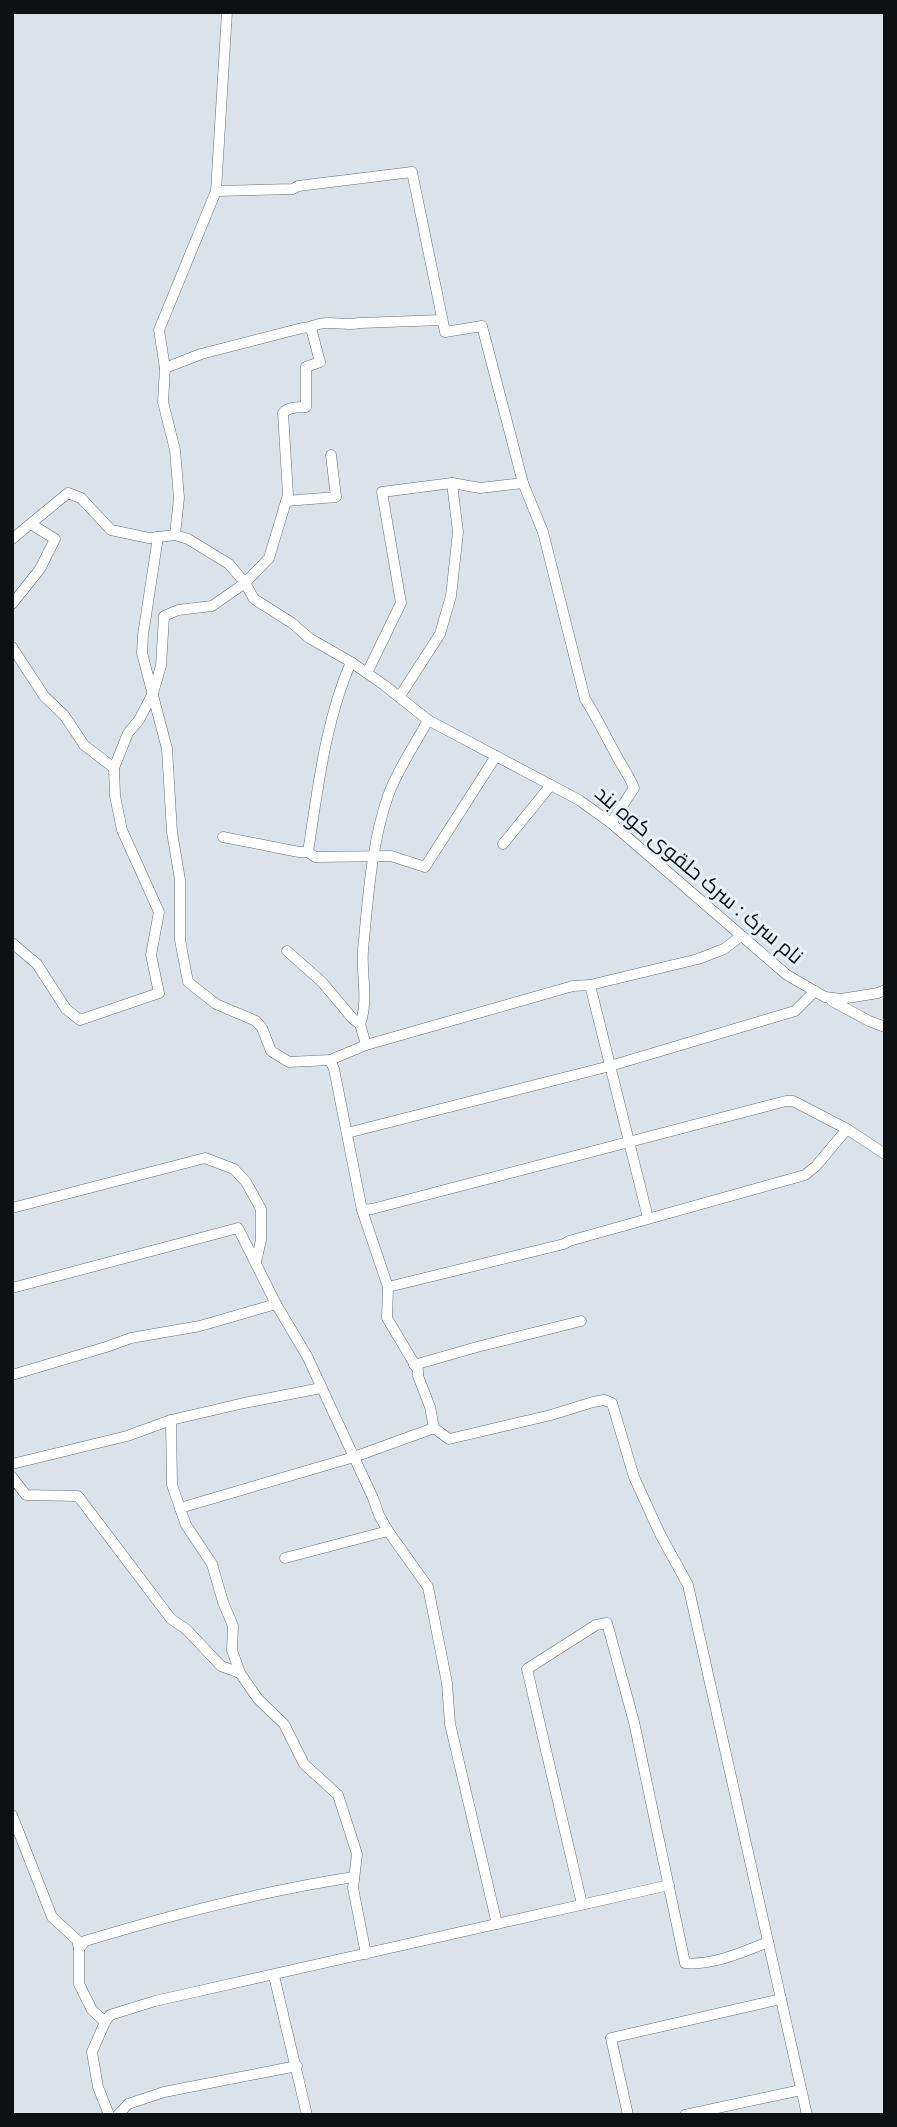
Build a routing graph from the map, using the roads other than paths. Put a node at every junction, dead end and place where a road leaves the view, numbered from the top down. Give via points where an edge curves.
1 (227, 12) edge
2 (216, 191) junction
3 (441, 320) junction
4 (311, 328) junction
5 (165, 368) junction
6 (331, 455) dead end
7 (452, 483) junction
8 (523, 483) junction
9 (286, 501) junction
10 (31, 524) junction
11 (175, 535) junction
12 (158, 537) junction
13 (12, 539) edge
14 (245, 583) junction
15 (12, 604) edge
16 (12, 647) edge
17 (351, 662) junction
18 (367, 673) junction
19 (153, 693) junction
20 (400, 696) junction
21 (428, 720) junction
22 (496, 757) junction
23 (114, 768) junction
24 (551, 785) junction
25 (611, 823) junction
26 (223, 837) dead end
27 (503, 844) dead end
28 (308, 852) junction
29 (374, 856) junction
30 (741, 936) junction
31 (12, 943) edge
32 (287, 951) dead end
33 (590, 985) junction
34 (885, 990) edge
35 (820, 994) junction
36 (359, 1024) junction
37 (885, 1027) edge
38 (366, 1045) junction
39 (331, 1060) junction
40 (610, 1066) junction
41 (847, 1129) junction
42 (347, 1133) junction
43 (629, 1142) junction
44 (885, 1154) edge
45 (12, 1208) edge
46 (362, 1210) junction
47 (648, 1217) junction
48 (256, 1262) junction
49 (388, 1287) junction
50 (12, 1288) edge
51 (276, 1304) junction
52 (580, 1321) dead end
53 (414, 1365) junction
54 (12, 1375) edge
55 (321, 1388) junction
56 (171, 1420) junction
57 (434, 1428) junction
58 (354, 1457) junction
59 (12, 1464) edge
60 (12, 1476) edge
61 (180, 1508) junction
62 (388, 1531) junction
63 (285, 1558) dead end
64 (240, 1672) junction
65 (12, 1815) edge
66 (354, 1877) junction
67 (669, 1885) junction
68 (582, 1904) junction
69 (497, 1924) junction
70 (768, 1942) junction
71 (79, 1949) junction
72 (366, 1954) junction
73 (274, 1976) junction
74 (781, 1999) junction
75 (104, 2022) junction
76 (297, 2066) junction
77 (801, 2090) junction
78 (109, 2115) edge
79 (118, 2115) edge
80 (307, 2115) edge
81 (628, 2115) edge
82 (685, 2115) edge
83 (807, 2115) edge

1 - 2 street
2 - 3 street via 293,188 412,172
2 - 5 street via 159,330
3 - 4 street via 319,324
3 - 8 street via 444,332 482,326
4 - 5 street via 201,354
4 - 9 street via 320,362 306,367 306,407 283,412
5 - 11 street via 163,402 175,450 179,498
6 - 9 street via 336,497
7 - 8 street via 480,488
7 - 18 street via 382,492 401,603
7 - 20 street via 458,532 451,596 440,634
8 - 25 street via 543,532 585,699 634,788
9 - 14 street via 269,558
10 - 12 street via 68,493 81,498 111,530
10 - 13 street
10 - 15 street via 55,539 40,569
11 - 12 street
11 - 14 street, نام سرک : سرک حلقوی کوه بند via 229,564
12 - 19 street via 142,653
14 - 17 street, نام سرک : سرک حلقوی کوه بند via 254,599
14 - 19 street via 212,606 164,616 161,666
16 - 23 street via 84,745
17 - 18 street, نام سرک : سرک حلقوی کوه بند
17 - 28 street via 325,748
18 - 20 street, نام سرک : سرک حلقوی کوه بند
19 - 23 street via 128,733
19 - 39 street via 167,749 180,880 180,940 188,982 216,1004 256,1021 271,1051 289,1062
20 - 21 street, نام سرک : سرک حلقوی کوه بند
21 - 22 street, نام سرک : سرک حلقوی کوه بند
21 - 29 street via 389,793
22 - 24 street, نام سرک : سرک حلقوی کوه بند
22 - 29 street via 425,867 391,856
23 - 31 street via 122,830 159,912 151,954 159,993 80,1020 66,1009 37,964
24 - 25 street, نام سرک : سرک حلقوی کوه بند
24 - 27 street
25 - 30 street, نام سرک : سرک حلقوی کوه بند
26 - 28 street
28 - 29 street via 315,857
29 - 36 street via 363,952 365,1004
30 - 33 street via 698,959
30 - 35 street, نام سرک : سرک حلقوی کوه بند via 787,975
32 - 36 street
33 - 38 street
33 - 40 street
34 - 35 street, نام سرک : سرک حلقوی کوه بند via 841,999
35 - 37 street
35 - 40 street via 795,1011
36 - 38 street
38 - 39 street
39 - 42 street
40 - 42 street
40 - 43 street
41 - 43 street via 786,1101
41 - 44 street
41 - 47 street via 805,1175
42 - 46 street
43 - 46 street
43 - 47 street
45 - 48 street via 205,1158 234,1169 261,1209
46 - 49 street
47 - 49 street via 564,1244
48 - 50 street via 238,1228
48 - 51 street
49 - 53 street via 387,1318
51 - 54 street via 201,1326 131,1338
51 - 55 street
52 - 53 street
53 - 57 street
55 - 56 street
55 - 58 street
56 - 59 street via 127,1436
56 - 61 street via 173,1485
57 - 58 street
57 - 70 street via 449,1439 593,1402 612,1403 634,1477 688,1585
58 - 61 street
58 - 62 street
60 - 64 street via 26,1495 78,1496 171,1619 221,1666
61 - 64 street via 212,1563 233,1626 232,1650
62 - 63 street
62 - 69 street via 428,1587 447,1683 450,1724
64 - 66 street via 258,1699 284,1724 303,1763 338,1795 357,1854
65 - 71 street via 52,1917 76,1940
66 - 71 street via 171,1916 85,1941
66 - 72 street
67 - 68 street
67 - 68 street via 607,1623 596,1625 527,1669
67 - 70 street via 685,1963 740,1953
68 - 69 street
69 - 72 street
70 - 74 street
71 - 75 street via 79,1984
72 - 73 street
73 - 75 street via 155,2001 110,2015
73 - 76 street
74 - 77 street
74 - 81 street via 611,2038
75 - 78 street via 92,2052
76 - 79 street via 164,2092 128,2104
76 - 80 street
77 - 82 street
77 - 83 street

